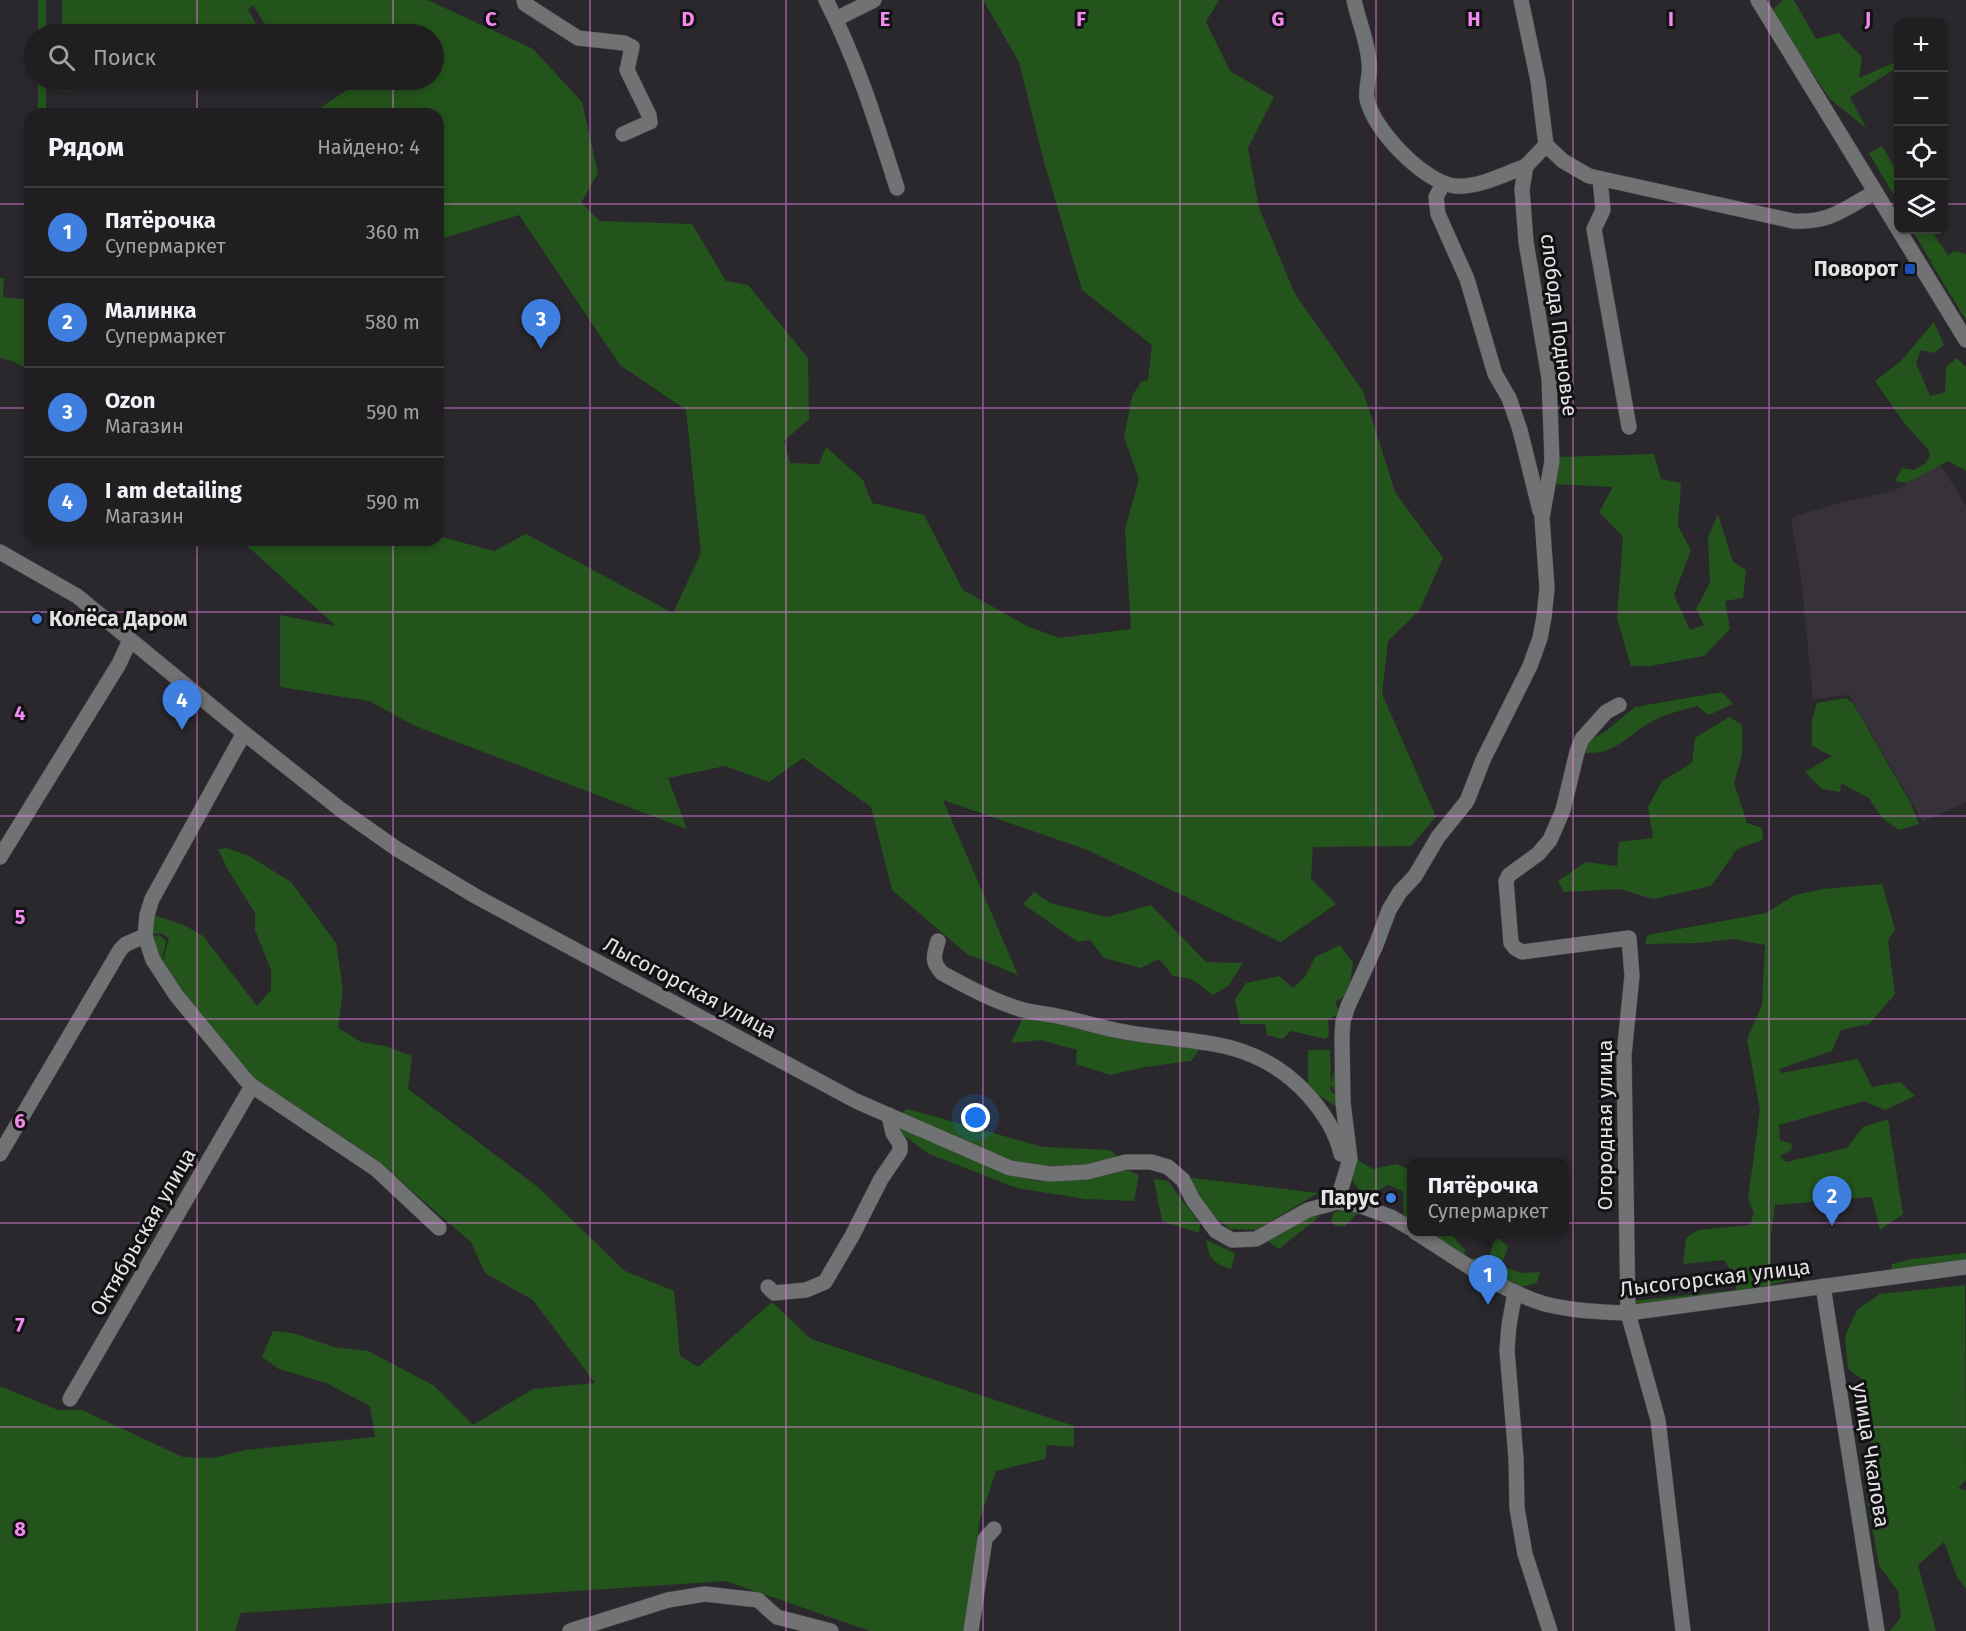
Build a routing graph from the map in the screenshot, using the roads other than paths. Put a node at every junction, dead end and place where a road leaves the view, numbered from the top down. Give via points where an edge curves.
1 (524, 0) edge
2 (826, 0) edge
3 (874, 0) edge
4 (1354, 0) edge
5 (1521, 0) edge
6 (1758, 0) edge
7 (836, 19) junction
8 (623, 134) dead end
9 (1546, 145) junction
10 (1526, 166) junction
11 (1600, 179) junction
12 (1443, 184) junction
13 (897, 188) dead end
14 (1875, 192) junction
15 (1966, 340) edge
16 (1629, 426) dead end
17 (1542, 518) junction
18 (0, 552) edge
19 (130, 640) junction
20 (1619, 705) dead end
21 (244, 734) junction
22 (0, 857) edge
23 (145, 936) junction
24 (938, 940) dead end
25 (252, 1086) junction
26 (889, 1115) junction
27 (0, 1154) edge
28 (1349, 1158) junction
29 (1337, 1202) junction
30 (1407, 1226) edge
31 (439, 1228) dead end
32 (1423, 1236) edge
33 (1966, 1267) edge
34 (1823, 1286) junction
35 (768, 1287) dead end
36 (1515, 1292) junction
37 (1628, 1312) junction
38 (70, 1399) dead end
39 (994, 1529) dead end
40 (570, 1631) edge
41 (831, 1631) edge
42 (971, 1631) edge
43 (1550, 1631) edge
44 (1683, 1631) edge
45 (1877, 1631) edge

1 - 8 street via 578,38 632,47 627,70 650,122
2 - 7 street
3 - 7 street
4 - 12 street via 1370,61 1367,98 1375,120 1395,148
5 - 9 street
6 - 14 street
7 - 13 street
9 - 10 street
9 - 11 street via 1563,161 1589,177
10 - 12 street via 1473,185
10 - 17 street, слобода Подновье via 1522,189 1526,242 1549,378 1552,439 1551,471
11 - 14 street via 1812,222 1827,219
11 - 16 street via 1603,210 1594,229
12 - 17 street via 1436,197 1438,214 1467,279 1495,374 1509,398 1520,430
14 - 15 street
17 - 28 street, слобода Подновье via 1547,588 1544,618 1530,666 1467,801 1389,910 1343,1021 1343,1103
18 - 19 street, Лысогорская улица via 77,596
19 - 21 street, Лысогорская улица
19 - 22 street
20 - 37 street, Огородная улица via 1606,712 1582,739 1563,810 1550,840 1506,881 1511,943 1522,952 1629,938 1632,976 1624,1055
21 - 23 street via 152,899
21 - 26 street, Лысогорская улица via 340,809 467,891
23 - 25 street via 153,960 176,995
23 - 27 street via 120,950
24 - 28 street via 935,966 942,974 1018,1009 1116,1031 1219,1044 1277,1067 1322,1110 1337,1136 1341,1155
25 - 31 street via 376,1169
25 - 38 street, Октябрьская улица
26 - 29 street, Лысогорская улица via 1010,1168 1050,1174 1087,1172 1126,1162 1168,1167 1183,1180 1216,1231 1232,1240 1256,1239 1308,1210
26 - 35 street via 900,1151 825,1282 806,1290 774,1293
28 - 29 street
29 - 30 street, Лысогорская улица via 1358,1205
32 - 36 street, Лысогорская улица
33 - 34 street, Лысогорская улица
34 - 37 street, Лысогорская улица
34 - 45 street, улица Чкалова
36 - 37 street, Лысогорская улица via 1569,1309
36 - 43 street via 1507,1350 1517,1508 1525,1554
37 - 44 street, Огородная улица via 1658,1420
39 - 42 street via 985,1539
40 - 41 street via 668,1600 705,1594 758,1600 777,1617

